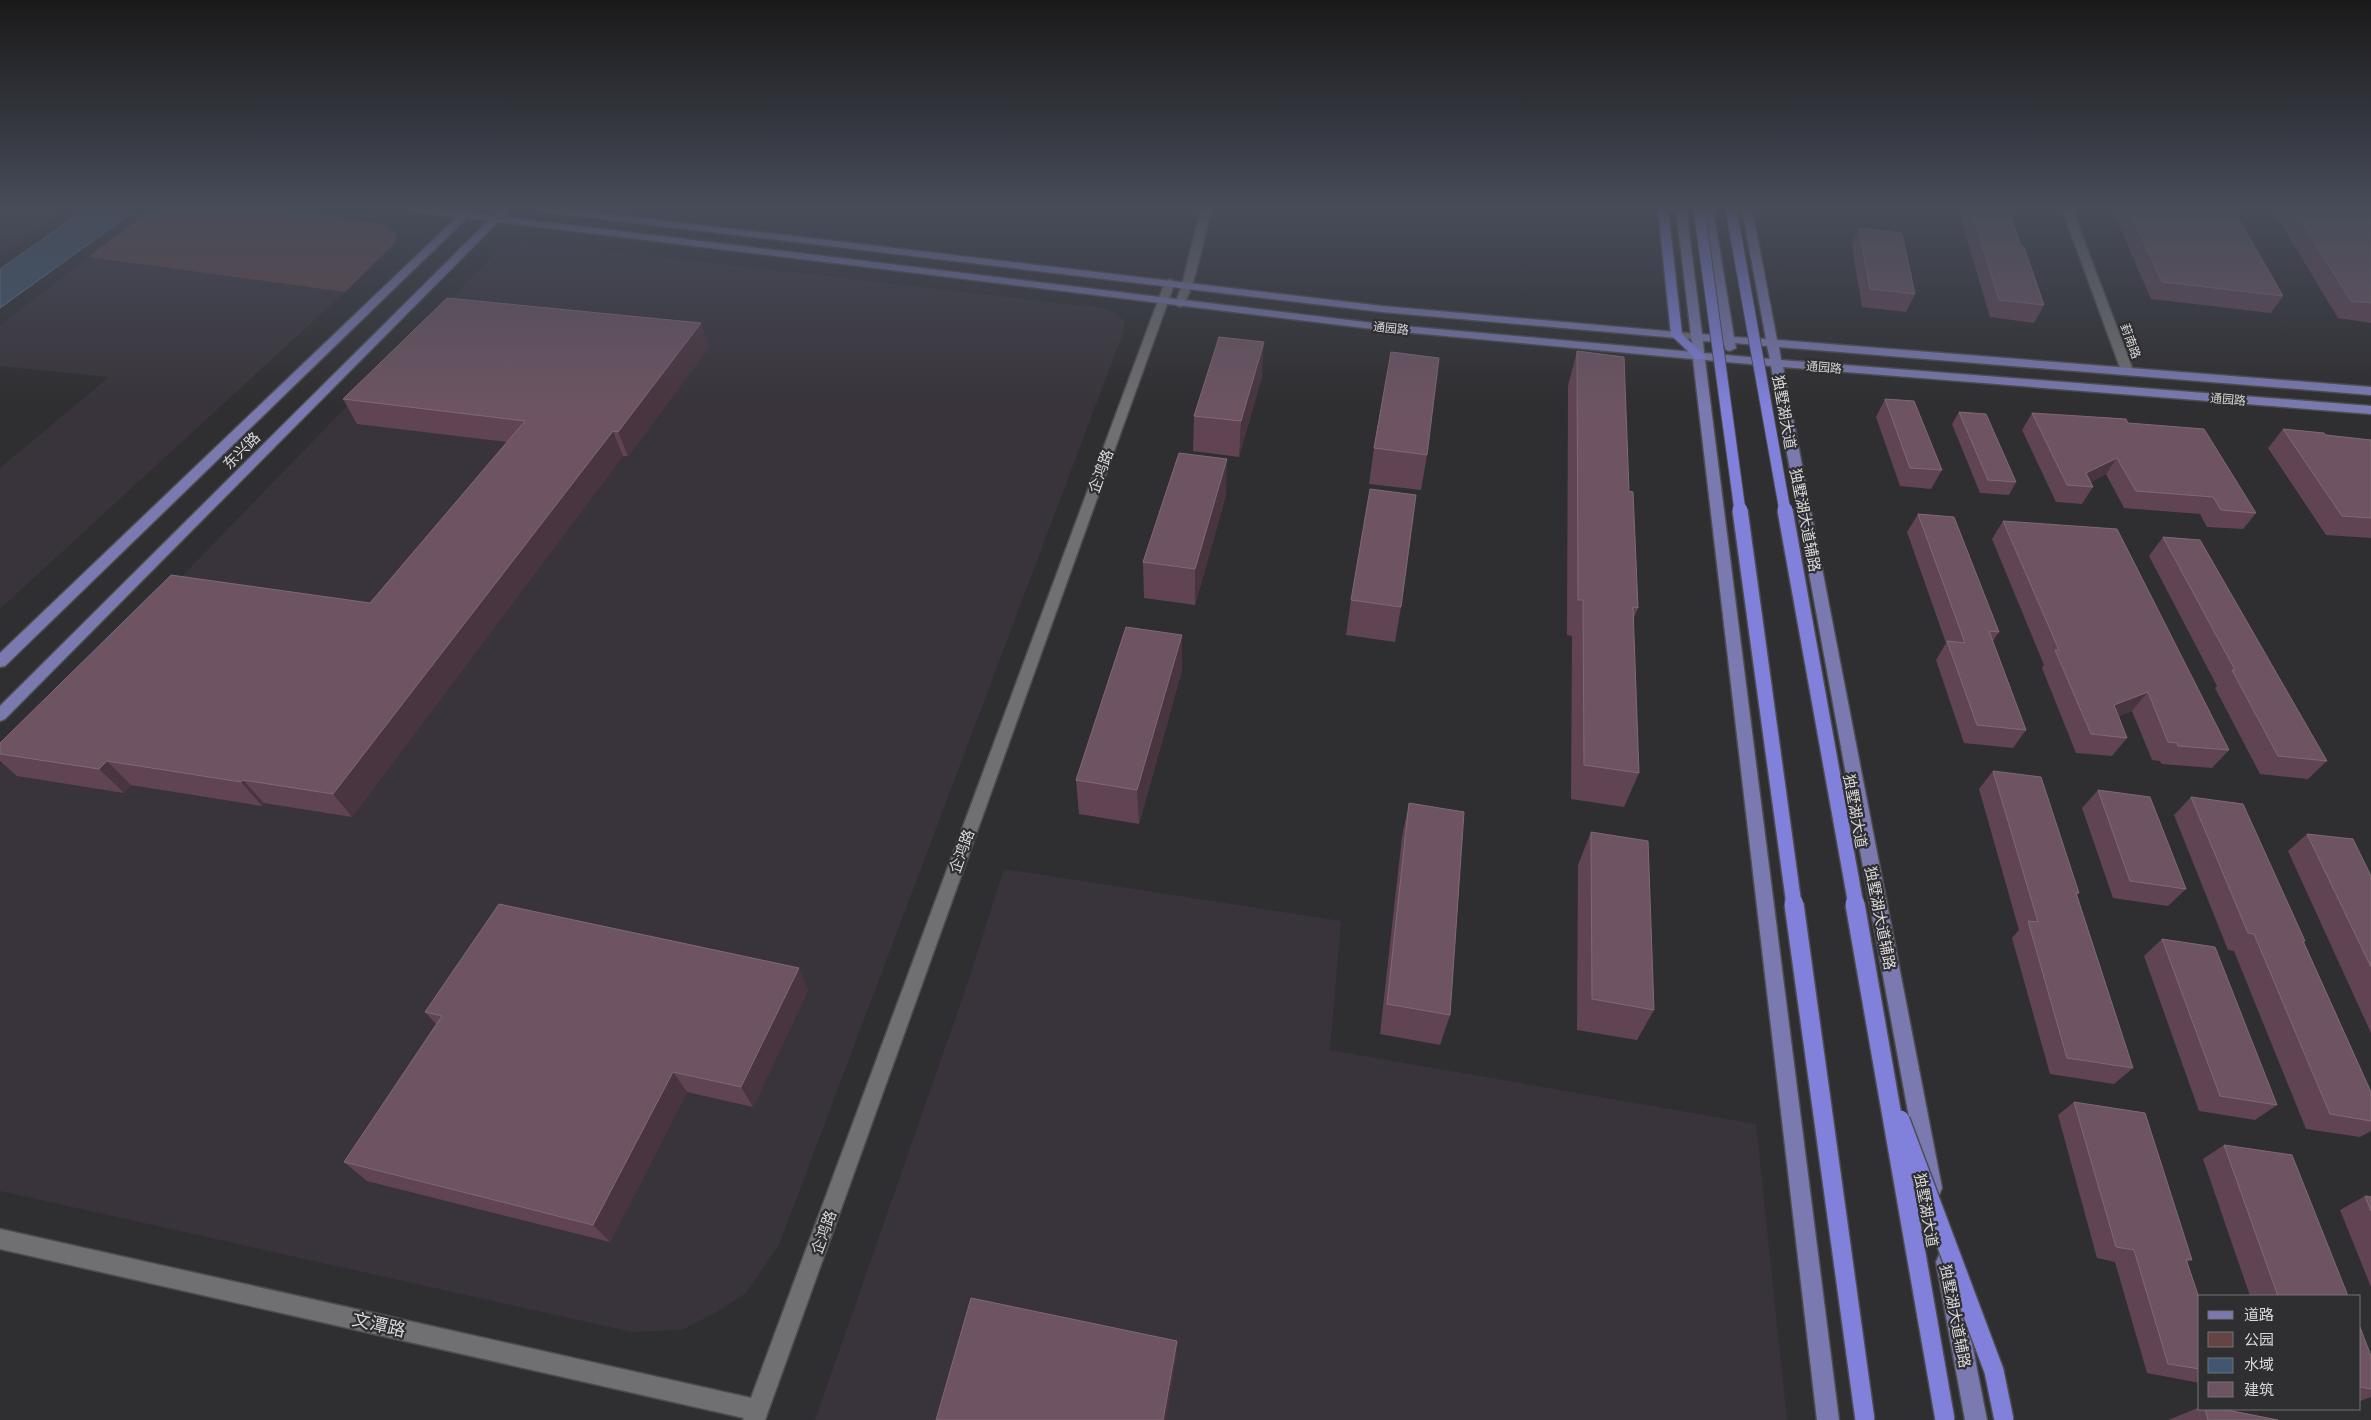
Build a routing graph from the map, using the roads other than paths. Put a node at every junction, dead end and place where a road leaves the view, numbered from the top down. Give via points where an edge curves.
1 (402, 275) edge
2 (440, 275) edge
3 (953, 275) edge
4 (1112, 275) edge
5 (1189, 275) edge
6 (1671, 275) edge
7 (1689, 275) edge
8 (1708, 275) edge
9 (1719, 275) edge
10 (1743, 275) edge
11 (1760, 275) edge
12 (2092, 275) edge
13 (1170, 282) junction
14 (1187, 285) junction
15 (1162, 301) junction
16 (1180, 304) junction
17 (1678, 335) junction
18 (1697, 337) junction
19 (1729, 339) junction
20 (1773, 343) junction
21 (1700, 357) junction
22 (1732, 360) junction
23 (1777, 363) junction
24 (2127, 370) junction
25 (2371, 391) edge
26 (2371, 410) edge
27 (0, 662) edge
28 (0, 715) edge
29 (1888, 1086) junction
30 (0, 1239) edge
31 (756, 1415) edge
32 (1828, 1420) edge
33 (1865, 1420) edge
34 (1945, 1420) edge
35 (1976, 1420) edge
36 (2004, 1420) edge

1 - 27 main road, 东兴路
2 - 28 main road, 东兴路
3 - 15 main road, 通园路
4 - 13 main road, 通园路
5 - 14 street
6 - 17 highway
7 - 18 main road
8 - 33 highway, bridge
9 - 19 main road
10 - 29 highway, 独墅湖大道, bridge
11 - 20 main road, 独墅湖大道辅路
12 - 24 street, 葑南路
13 - 14 main road, 通园路
13 - 15 street, 企鸿路
14 - 16 street
14 - 17 main road, 通园路 via 1382,309
15 - 16 main road, 通园路
15 - 31 street, 企鸿路
16 - 21 main road, 通园路 via 1381,327
17 - 18 street, 通园路
17 - 21 highway
18 - 19 main road, 通园路
18 - 21 main road
19 - 20 main road, 通园路
19 - 22 main road
20 - 23 main road, 独墅湖大道辅路
20 - 24 main road, 通园路
21 - 22 main road, 通园路
21 - 32 main road
22 - 23 main road, 通园路
23 - 26 main road, 通园路
23 - 35 main road, 独墅湖大道辅路
24 - 25 main road, 通园路
29 - 34 highway, 独墅湖大道, bridge
29 - 36 highway, bridge via 1994,1371
30 - 31 street, 文潭路

